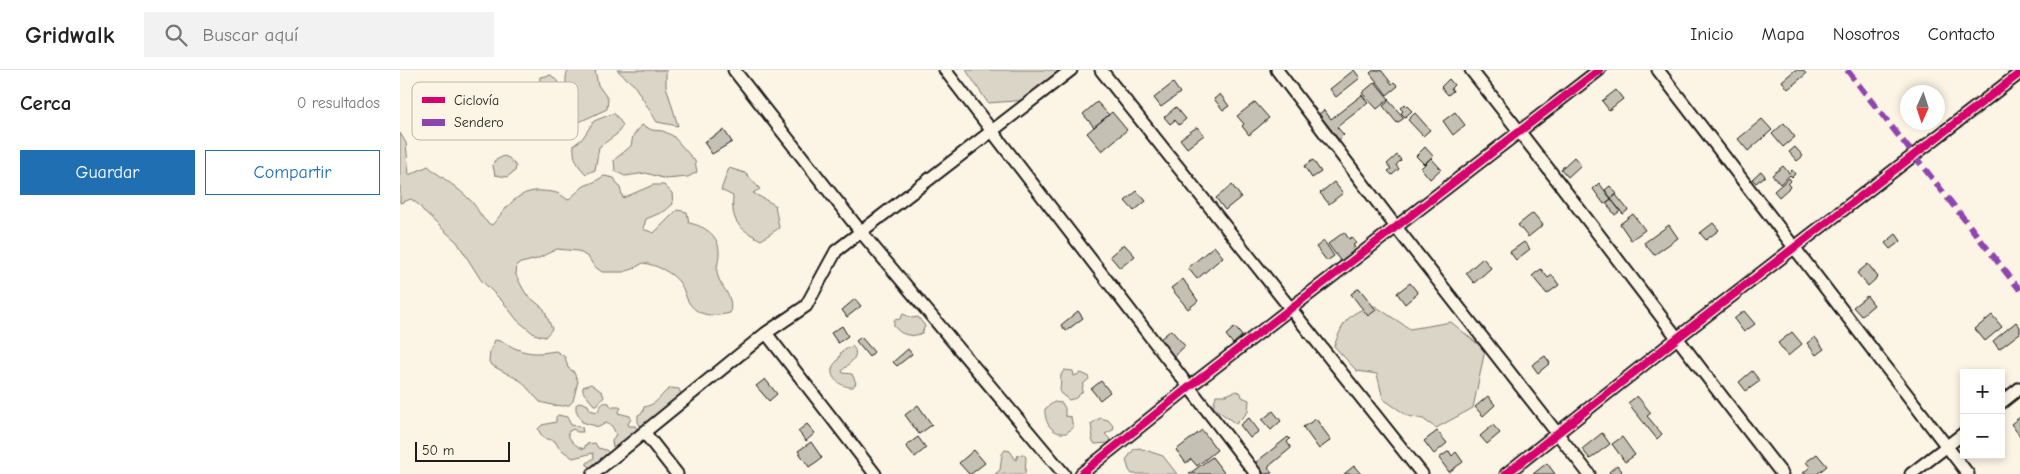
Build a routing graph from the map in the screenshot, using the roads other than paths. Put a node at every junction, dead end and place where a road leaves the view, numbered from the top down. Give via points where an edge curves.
1 (734, 70) edge
2 (945, 70) edge
3 (1071, 70) edge
4 (1101, 70) edge
5 (1277, 70) edge
6 (1471, 70) edge
7 (1599, 70) edge
8 (1658, 70) edge
9 (2020, 73) edge
10 (992, 130) junction
11 (1520, 131) junction
12 (1396, 227) junction
13 (861, 232) junction
14 (1794, 248) junction
15 (1290, 309) junction
16 (766, 333) junction
17 (1676, 339) junction
18 (1189, 387) junction
19 (2020, 388) edge
20 (2005, 400) edge
21 (644, 432) junction
22 (1557, 434) junction
23 (1960, 435) edge
24 (1947, 446) junction
25 (593, 474) edge
26 (677, 474) edge
27 (875, 474) edge
28 (1064, 474) edge
29 (1082, 474) edge
30 (1256, 474) edge
31 (1422, 474) edge
32 (1506, 474) edge
33 (1589, 474) edge
34 (1782, 474) edge
35 (1911, 474) edge
36 (1968, 474) edge

1 - 13 street
2 - 10 street
3 - 10 street
4 - 15 street
5 - 12 street
6 - 11 street
7 - 11 street
8 - 14 street
9 - 14 street
10 - 13 street
10 - 18 street
11 - 12 street
11 - 17 street
12 - 15 street
12 - 22 street
13 - 16 street via 836,251 806,306
13 - 28 street
14 - 17 street
14 - 24 street
15 - 18 street
15 - 31 street
16 - 21 street
16 - 27 street
17 - 22 street
17 - 34 street
18 - 29 street
18 - 30 street
19 - 20 street
21 - 25 street
21 - 26 street
22 - 32 street
22 - 33 street
23 - 24 street
24 - 35 street
24 - 36 street

